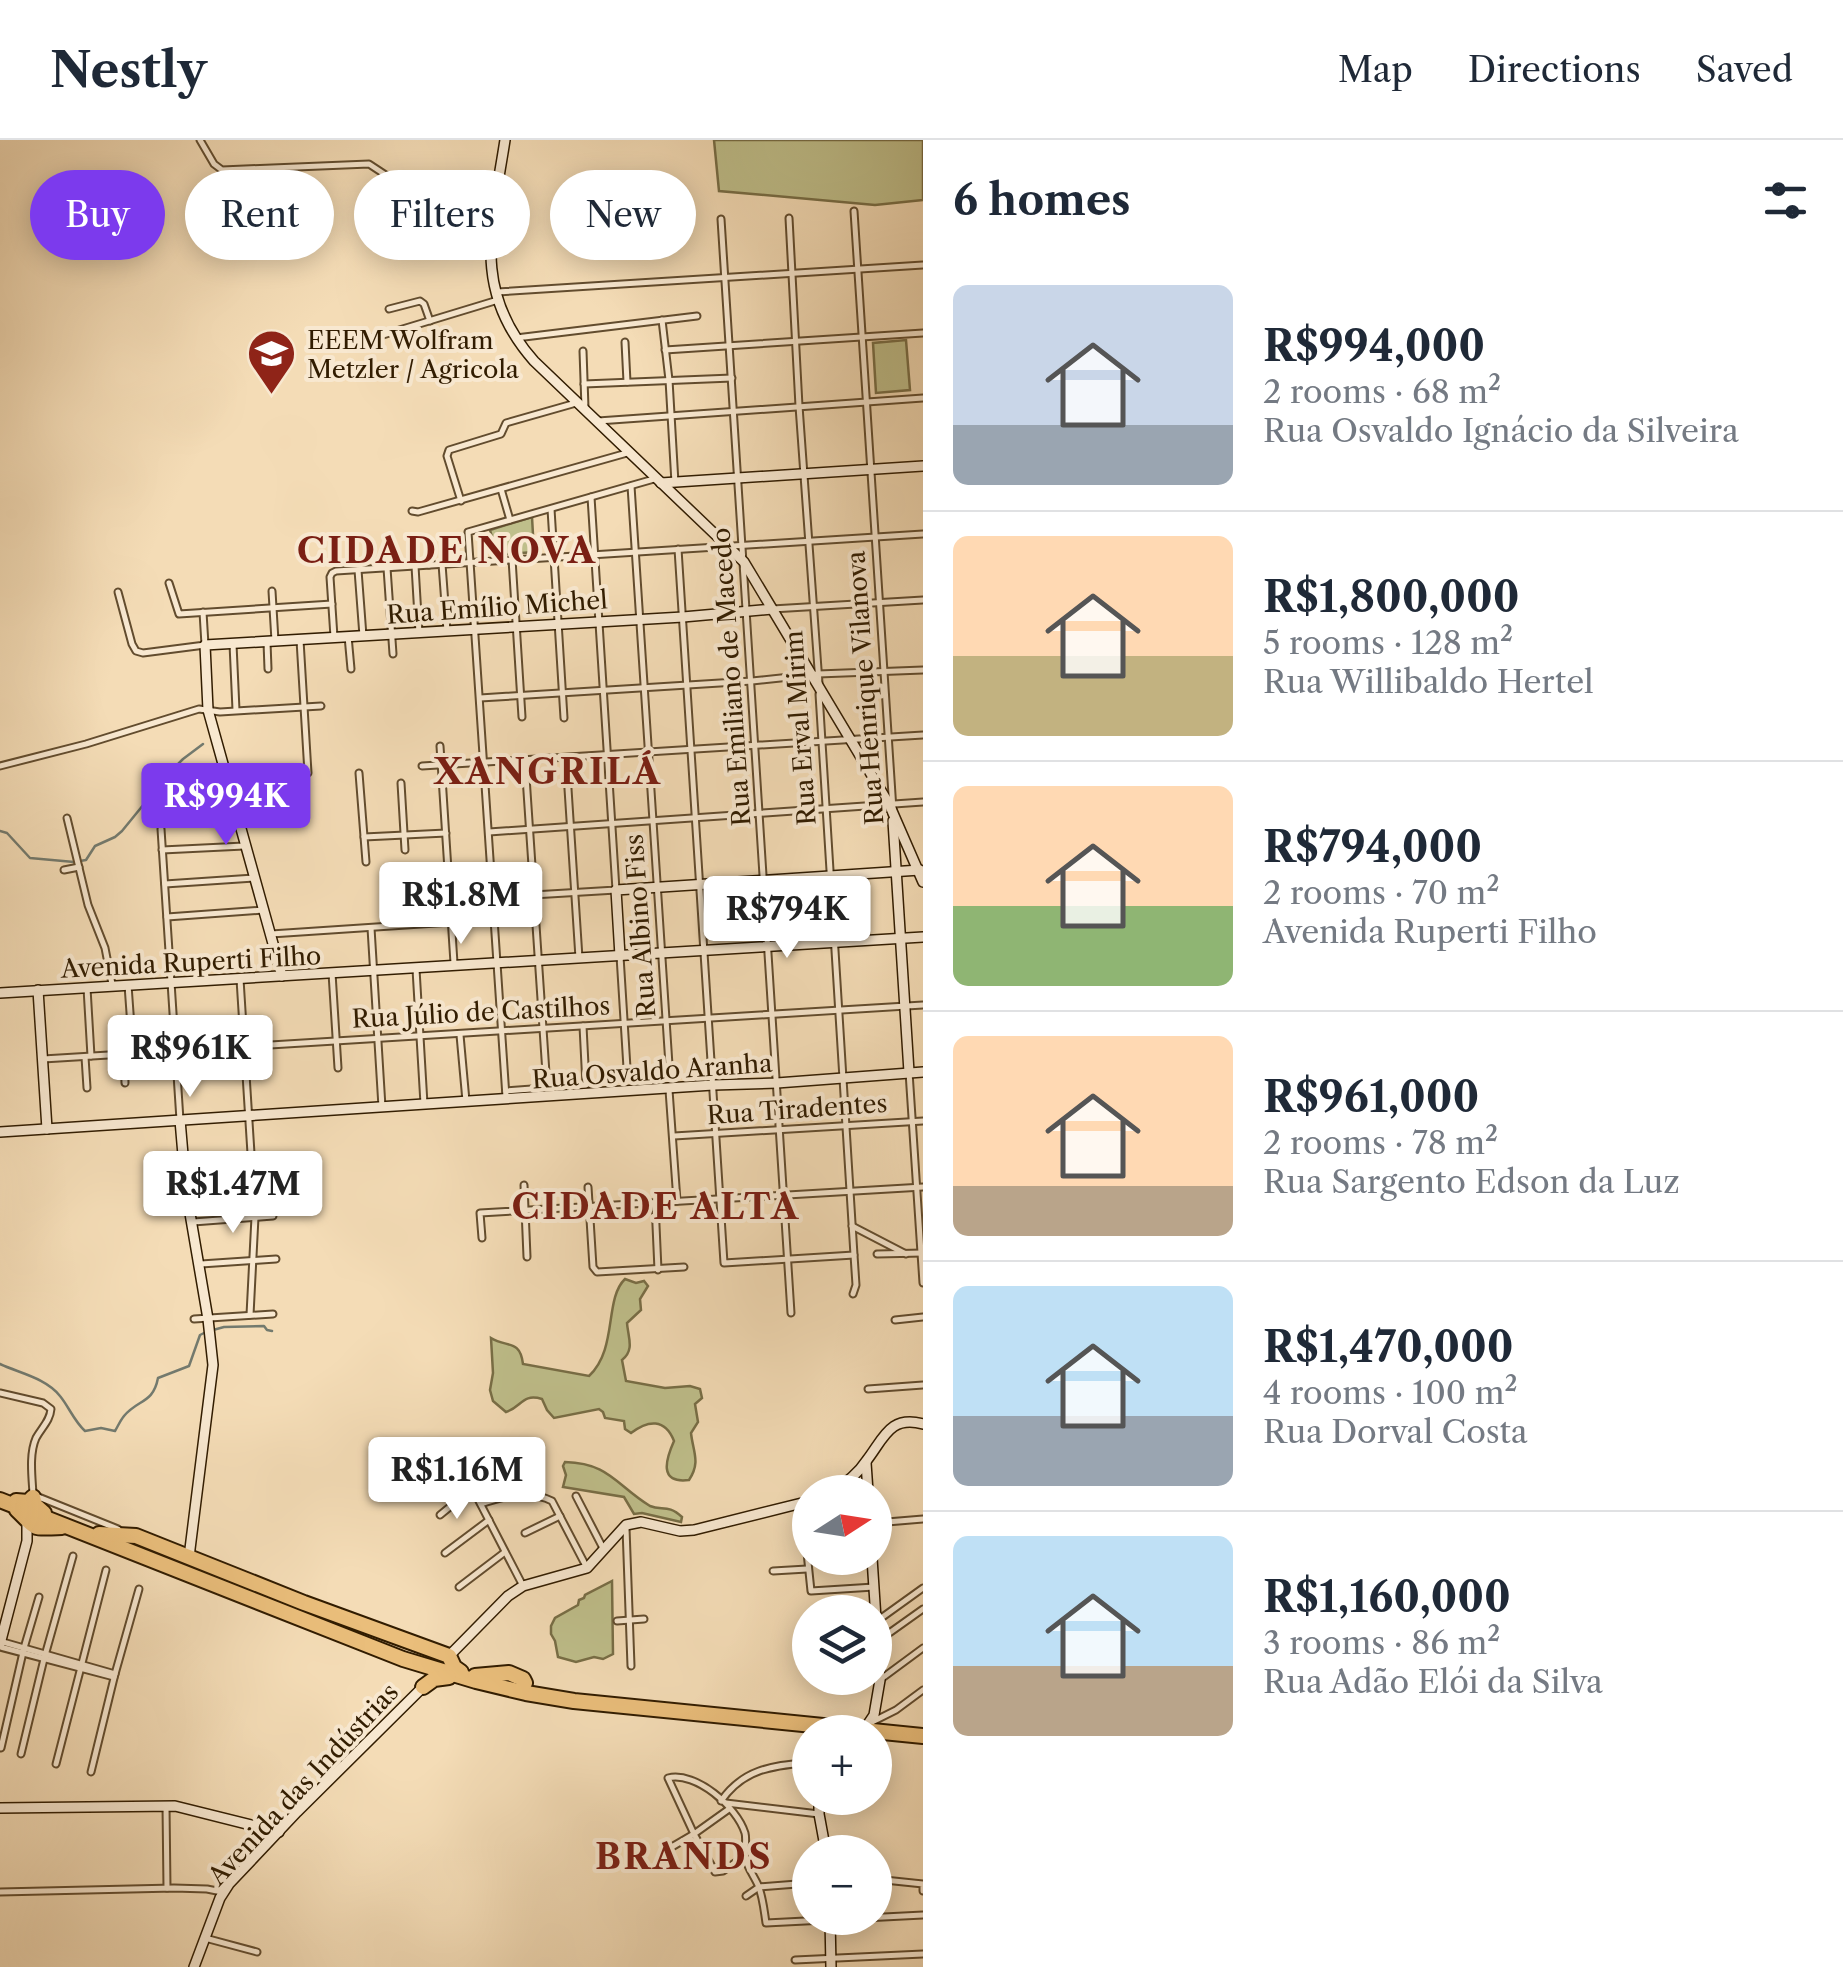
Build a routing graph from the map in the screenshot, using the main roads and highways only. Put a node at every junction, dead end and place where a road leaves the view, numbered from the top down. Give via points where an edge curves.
1 (505, 140) edge
2 (923, 466) edge
3 (659, 480) junction
4 (772, 609) junction
5 (892, 807) junction
6 (921, 870) edge
7 (896, 872) junction
8 (923, 882) edge
9 (900, 938) junction
10 (923, 938) edge
11 (620, 956) junction
12 (282, 976) junction
13 (38, 990) junction
14 (0, 993) edge
15 (908, 1072) junction
16 (923, 1072) edge
17 (180, 1120) junction
18 (47, 1129) junction
19 (0, 1132) edge
20 (923, 1424) edge
21 (866, 1463) junction
22 (855, 1475) edge
23 (867, 1475) edge
24 (5, 1500) edge
25 (792, 1506) edge
26 (33, 1516) junction
27 (99, 1534) junction
28 (189, 1557) junction
29 (0, 1644) edge
30 (450, 1656) junction
31 (404, 1659) junction
32 (431, 1663) junction
33 (468, 1676) junction
34 (423, 1687) junction
35 (792, 1721) edge
36 (892, 1732) edge
37 (923, 1736) edge
38 (0, 1808) edge
39 (279, 1832) junction
40 (830, 1935) edge
41 (831, 1963) edge
42 (194, 1967) edge

1 - 3 main road via 490,264 515,338
2 - 3 main road
3 - 4 main road via 744,562
4 - 5 main road
4 - 12 main road, Rua Emílio Michel via 205,646 208,710
5 - 6 main road
5 - 7 main road, Rua Henrique Vilanova
6 - 7 main road
6 - 8 main road
7 - 9 main road, Rua Henrique Vilanova
7 - 11 main road via 616,890
9 - 10 main road, Avenida Ruperti Filho
9 - 11 main road, Avenida Ruperti Filho
9 - 15 main road, Rua Henrique Vilanova
11 - 12 main road, Avenida Ruperti Filho
12 - 13 main road, Avenida Ruperti Filho
13 - 14 main road, Avenida Ruperti Filho
13 - 18 main road
15 - 16 main road, Rua Osvaldo Aranha
15 - 17 main road, Rua Osvaldo Aranha
17 - 18 main road, Rua Osvaldo Aranha
17 - 28 main road via 212,1346
18 - 19 main road, Rua Osvaldo Aranha
20 - 21 main road via 894,1426
21 - 22 main road
21 - 23 main road
24 - 26 highway
25 - 30 main road via 694,1530 626,1524 587,1568 508,1596
26 - 27 highway
26 - 29 main road
26 - 31 highway
27 - 28 highway via 136,1536
27 - 32 highway
28 - 30 highway
30 - 32 highway
30 - 33 highway
31 - 33 highway
31 - 34 highway via 424,1670
32 - 33 highway
33 - 34 highway via 437,1678
33 - 35 highway via 590,1702
34 - 39 main road, Avenida das Indústrias
36 - 37 highway
38 - 39 main road via 166,1806
39 - 42 main road, Avenida das Indústrias via 223,1892
40 - 41 main road

